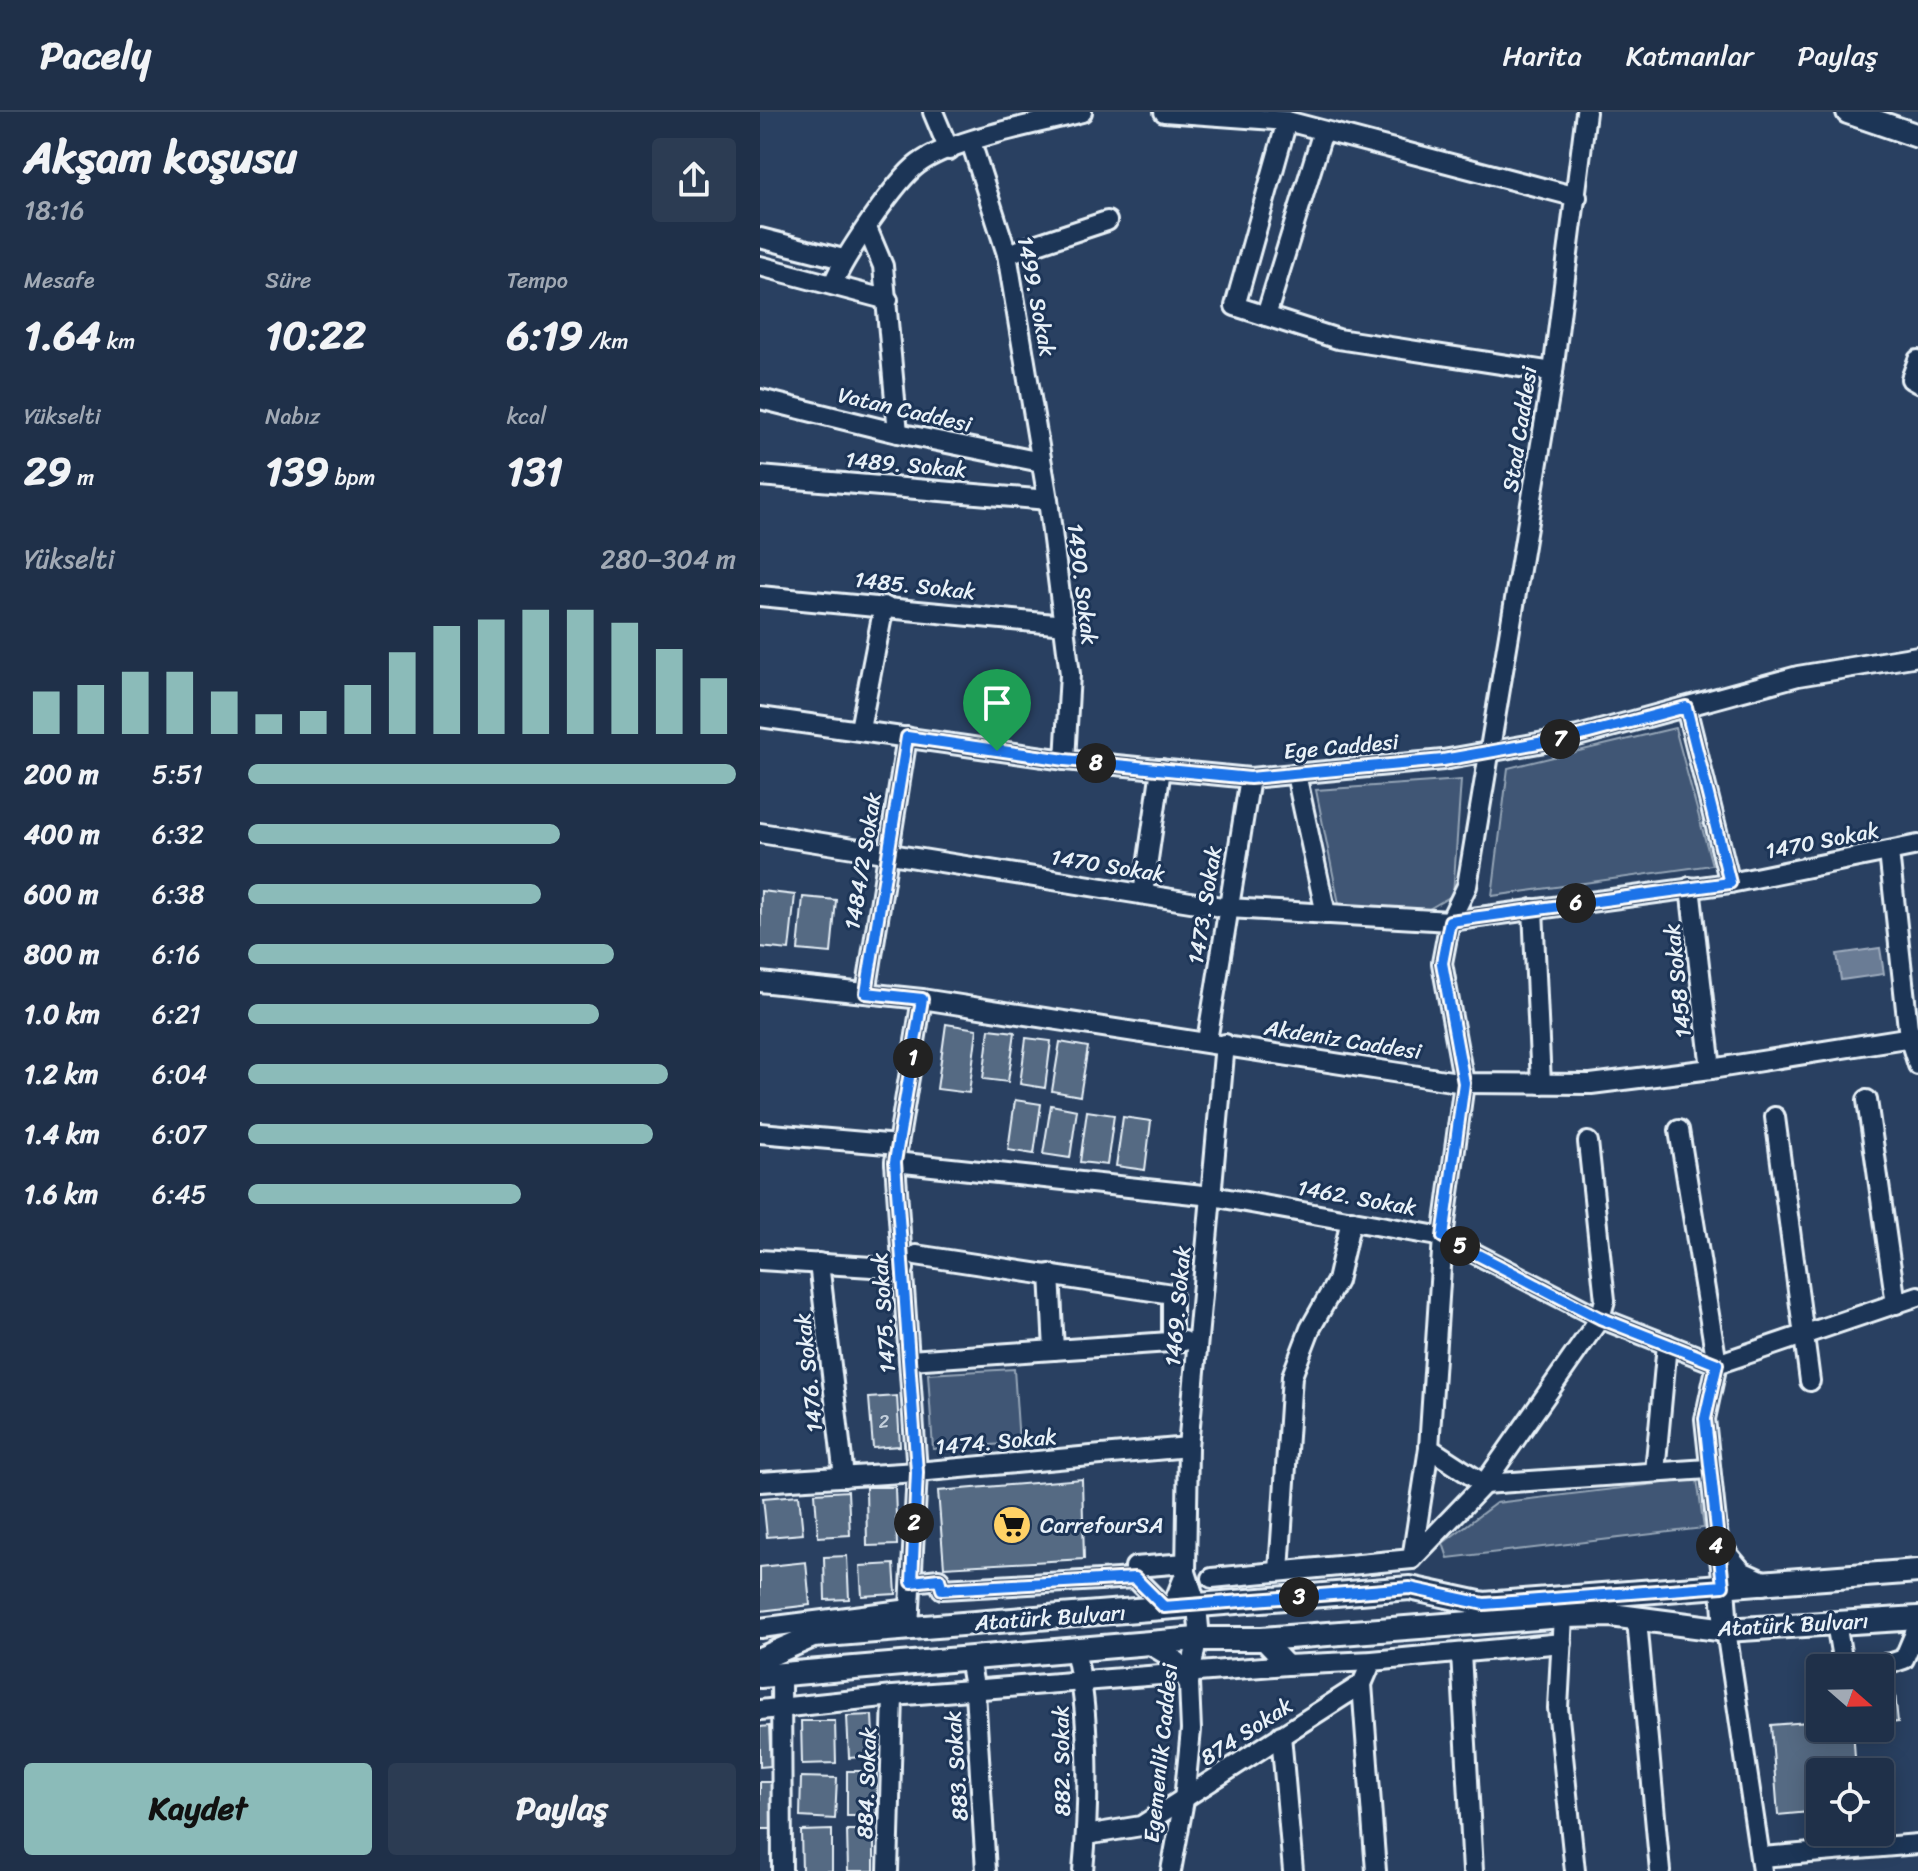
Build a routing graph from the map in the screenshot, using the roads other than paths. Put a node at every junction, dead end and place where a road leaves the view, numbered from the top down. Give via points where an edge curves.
1 (933, 112) edge
2 (1082, 112) edge
3 (1164, 112) edge
4 (1586, 112) edge
5 (1848, 112) edge
6 (1287, 121) junction
7 (1323, 131) junction
8 (1918, 136) edge
9 (971, 142) junction
10 (949, 150) junction
11 (1577, 197) junction
12 (1107, 221) dead end
13 (867, 228) junction
14 (760, 238) edge
15 (1007, 254) junction
16 (843, 259) junction
17 (760, 266) edge
18 (833, 284) junction
19 (888, 300) junction
20 (1266, 316) junction
21 (1918, 360) edge
22 (1553, 372) junction
23 (1918, 383) edge
24 (760, 399) edge
25 (898, 433) junction
26 (1041, 462) junction
27 (760, 476) edge
28 (1048, 500) junction
29 (760, 596) edge
30 (884, 606) junction
31 (1065, 625) junction
32 (1918, 656) edge
33 (1686, 707) junction
34 (760, 717) edge
35 (860, 729) junction
36 (907, 737) junction
37 (1489, 752) junction
38 (1065, 760) junction
39 (1161, 769) junction
40 (1296, 774) junction
41 (1250, 778) junction
42 (760, 833) edge
43 (1918, 845) edge
44 (1889, 852) junction
45 (886, 854) junction
46 (1730, 883) junction
47 (1690, 887) junction
48 (1143, 894) junction
49 (1228, 908) junction
50 (1533, 909) junction
51 (1326, 914) junction
52 (1450, 921) junction
53 (760, 982) edge
54 (866, 993) junction
55 (922, 999) junction
56 (1914, 1036) edge
57 (1216, 1042) junction
58 (1918, 1065) edge
59 (1711, 1069) junction
60 (1464, 1083) junction
61 (1541, 1084) junction
62 (1867, 1100) dead end
63 (1775, 1117) dead end
64 (1679, 1130) dead end
65 (760, 1133) edge
66 (1588, 1142) dead end
67 (897, 1154) junction
68 (1212, 1196) junction
69 (1351, 1220) junction
70 (1443, 1237) junction
71 (760, 1260) edge
72 (910, 1262) junction
73 (819, 1263) junction
74 (1050, 1274) junction
75 (1918, 1296) edge
76 (1896, 1304) junction
77 (1600, 1318) junction
78 (1806, 1337) junction
79 (1198, 1340) junction
80 (1172, 1342) junction
81 (1667, 1344) junction
82 (1054, 1350) junction
83 (910, 1360) junction
84 (1717, 1364) junction
85 (1810, 1381) dead end
86 (1188, 1447) junction
87 (1429, 1448) junction
88 (1708, 1469) junction
89 (917, 1472) junction
90 (1655, 1472) junction
91 (844, 1477) junction
92 (760, 1482) edge
93 (1484, 1484) junction
94 (1716, 1543) junction
95 (1412, 1559) junction
96 (1135, 1568) junction
97 (1186, 1568) junction
98 (1279, 1571) junction
99 (1918, 1571) edge
100 (1212, 1578) dead end
101 (912, 1582) junction
102 (1764, 1583) junction
103 (1723, 1586) junction
104 (1197, 1606) junction
105 (1168, 1607) junction
106 (1563, 1616) junction
107 (910, 1618) junction
108 (1918, 1618) edge
109 (1637, 1620) junction
110 (1836, 1623) junction
111 (1918, 1626) edge
112 (760, 1628) edge
113 (1726, 1630) junction
114 (1197, 1639) junction
115 (1262, 1639) junction
116 (1147, 1643) junction
117 (1562, 1643) junction
118 (1075, 1651) junction
119 (1461, 1653) junction
120 (1841, 1654) edge
121 (760, 1659) edge
122 (969, 1659) junction
123 (1372, 1661) junction
124 (1894, 1662) edge
125 (1287, 1665) junction
126 (770, 1675) edge
127 (1188, 1677) junction
128 (1083, 1681) junction
129 (1362, 1684) junction
130 (975, 1692) junction
131 (893, 1696) junction
132 (780, 1708) junction
133 (760, 1710) edge
134 (1281, 1735) junction
135 (1184, 1800) junction
136 (1086, 1835) junction
137 (1918, 1844) edge
138 (1762, 1864) edge
139 (782, 1871) edge
140 (888, 1871) edge
141 (986, 1871) edge
142 (1083, 1871) edge
143 (1171, 1871) edge
144 (1293, 1871) edge
145 (1376, 1871) edge
146 (1473, 1871) edge
147 (1575, 1871) edge
148 (1660, 1871) edge

1 - 10 street
2 - 9 street
3 - 6 street
4 - 11 street, Stad Caddesi
5 - 8 main road
6 - 7 street
6 - 20 street via 1235,306
7 - 11 street
7 - 20 street
9 - 10 street
9 - 15 street, 1499. Sokak
10 - 13 street via 917,164
11 - 22 street, Stad Caddesi
12 - 15 street
13 - 16 street
13 - 19 street via 883,266
14 - 16 street
15 - 26 street, 1499. Sokak
16 - 18 street
17 - 18 street
18 - 19 street
19 - 25 street
20 - 22 street via 1338,339
21 - 23 street via 1911,379
22 - 37 street, Stad Caddesi
24 - 25 street, Vatan Caddesi
25 - 26 street, Vatan Caddesi
26 - 28 street, 1490. Sokak
27 - 28 street, 1489. Sokak
28 - 31 street, 1490. Sokak
29 - 30 street, 1485. Sokak
30 - 31 street, 1485. Sokak
30 - 35 street
31 - 38 street, 1490. Sokak via 1070,674
32 - 33 street, Ege Caddesi via 1798,676
33 - 37 street, Ege Caddesi via 1578,736
33 - 46 street
34 - 35 street, Ege Caddesi
35 - 36 street, Ege Caddesi
36 - 38 street, Ege Caddesi
36 - 45 street, 1484/2 Sokak
37 - 40 street, Ege Caddesi
37 - 52 street, Stad Caddesi via 1467,886
38 - 39 street, Ege Caddesi
39 - 41 street, Ege Caddesi
39 - 48 street
40 - 41 street, Ege Caddesi
40 - 51 street
41 - 49 street, 1473. Sokak
42 - 45 street, 1470 Sokak
43 - 44 street, 1470 Sokak
44 - 46 street, 1470 Sokak
44 - 56 street
45 - 48 street, 1470 Sokak
45 - 54 street, 1484/2 Sokak
46 - 47 street, 1470 Sokak
47 - 50 street, 1470 Sokak
47 - 59 street, 1458 Sokak
48 - 49 street, 1470 Sokak
49 - 51 street, 1470 Sokak
49 - 57 street, 1473. Sokak
50 - 52 street, 1470 Sokak
50 - 61 street
51 - 52 street, 1470 Sokak
52 - 60 street via 1442,963
53 - 54 street, Akdeniz Caddesi
54 - 55 street, Akdeniz Caddesi
55 - 57 street, Akdeniz Caddesi
55 - 67 street, 1475. Sokak
56 - 58 street
56 - 59 street, Akdeniz Caddesi
57 - 60 street, Akdeniz Caddesi
57 - 68 street, 1469. Sokak
59 - 61 street, Akdeniz Caddesi via 1591,1084
60 - 61 street, Akdeniz Caddesi
60 - 70 street
62 - 76 street
63 - 78 street
64 - 84 street
65 - 67 street, 1462. Sokak
66 - 77 street via 1605,1300
67 - 68 street, 1462. Sokak
67 - 72 street, 1475. Sokak
68 - 69 street, 1462. Sokak
68 - 79 street, 1469. Sokak
69 - 70 street, 1462. Sokak
69 - 98 street via 1337,1281 1292,1376
70 - 77 street, 1462. Sokak
70 - 87 street
71 - 73 street
72 - 73 street
72 - 74 street
72 - 83 street, 1475. Sokak
73 - 91 street, 1476. Sokak
74 - 80 street via 1172,1294
74 - 82 street
75 - 76 street
76 - 78 street
77 - 81 street, 1462. Sokak
77 - 93 street
78 - 84 street
78 - 85 street
79 - 80 street
79 - 86 street, 1469. Sokak
80 - 82 street
81 - 84 street, 1462. Sokak
81 - 90 street
82 - 83 street
83 - 89 street, 1475. Sokak
84 - 88 street via 1705,1419
86 - 89 street, 1474. Sokak
86 - 97 street, 1469. Sokak
87 - 93 street
87 - 95 street
88 - 90 street
88 - 94 street
89 - 91 street, 1474. Sokak
89 - 101 street, 1475. Sokak
90 - 93 street
91 - 92 street, 1474. Sokak
93 - 95 street
94 - 102 main road via 1741,1573
94 - 103 street
95 - 98 street
96 - 97 street
96 - 101 street via 942,1589 939,1579
96 - 105 street
97 - 104 street, 1469. Sokak
97 - 105 street, 1469. Sokak
98 - 100 street
99 - 102 main road, Atatürk Bulvarı
101 - 107 street, 1475. Sokak
102 - 103 main road, Atatürk Bulvarı
103 - 104 main road, Atatürk Bulvarı via 1484,1604 1410,1588
103 - 113 main road
104 - 105 main road, Atatürk Bulvarı
104 - 114 street, Egemenlik Caddesi
105 - 107 main road, Atatürk Bulvarı
106 - 109 main road, Atatürk Bulvarı
106 - 115 main road, Atatürk Bulvarı
106 - 117 street
107 - 112 street
107 - 121 main road, Atatürk Bulvarı via 813,1636
108 - 110 main road, Atatürk Bulvarı
109 - 113 main road, Atatürk Bulvarı
109 - 148 street
110 - 113 main road, Atatürk Bulvarı
110 - 120 street
111 - 124 street via 1904,1659
113 - 138 street
114 - 115 main road, Atatürk Bulvarı
114 - 116 main road, Atatürk Bulvarı
114 - 127 street, Egemenlik Caddesi
115 - 125 street
116 - 118 main road, Atatürk Bulvarı
116 - 127 street via 1170,1655
117 - 119 street
117 - 147 street via 1558,1708
118 - 122 main road, Atatürk Bulvarı
118 - 128 street, 882. Sokak
119 - 123 street
119 - 146 street
122 - 126 main road, Atatürk Bulvarı
122 - 130 street, 883. Sokak
123 - 125 street
123 - 129 street
125 - 127 street
126 - 132 street
127 - 128 street
127 - 135 street, Egemenlik Caddesi via 1191,1730
128 - 130 street
128 - 136 street, 882. Sokak
129 - 134 street, 874 Sokak
129 - 145 street
130 - 131 street
130 - 141 street, 883. Sokak
131 - 132 street
131 - 140 street, 884. Sokak
132 - 133 street
132 - 139 street
134 - 135 street, 874 Sokak
134 - 144 street
135 - 136 street, 874 Sokak via 1141,1826
135 - 143 street, Egemenlik Caddesi
136 - 142 street, 882. Sokak
137 - 138 street

